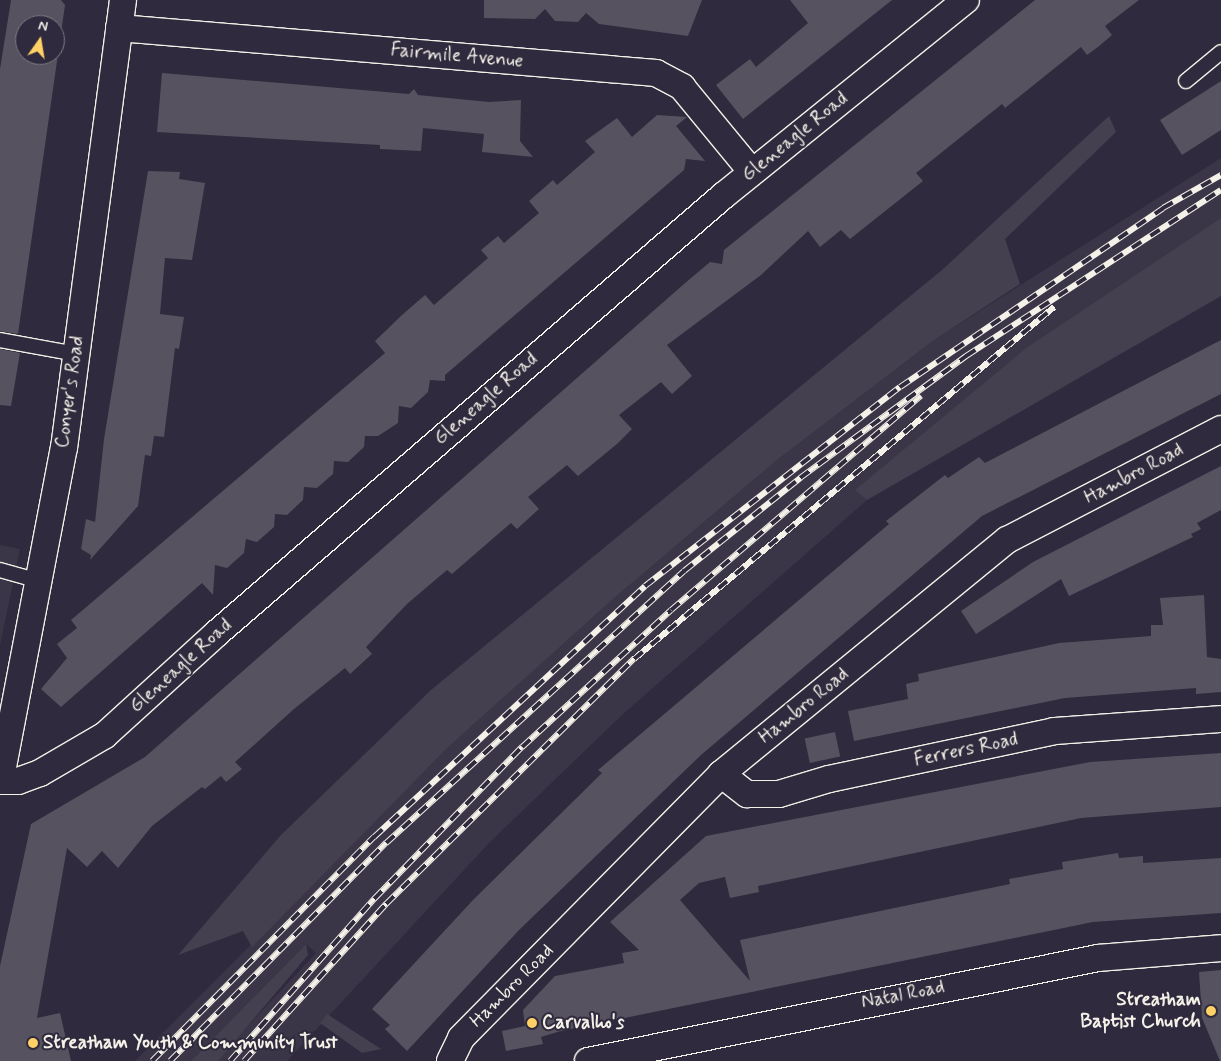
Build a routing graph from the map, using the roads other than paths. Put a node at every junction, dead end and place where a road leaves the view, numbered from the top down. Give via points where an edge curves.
1 (123, 0) edge
2 (966, 0) edge
3 (119, 28) junction
4 (1221, 52) edge
5 (1186, 81) dead end
6 (752, 172) junction
7 (0, 340) edge
8 (76, 354) junction
9 (1221, 428) edge
10 (0, 570) edge
11 (39, 581) junction
12 (1221, 719) edge
13 (721, 774) junction
14 (0, 781) edge
15 (1221, 948) edge
16 (450, 1061) edge
17 (588, 1061) edge

1 - 3 street, Conyer's Road
2 - 6 street, Gleneagle Road
3 - 6 street, Fairmile Avenue via 656,73 682,87
3 - 8 street, Conyer's Road
4 - 5 lane
6 - 14 street, Gleneagle Road via 425,451 105,735 40,773 18,781
7 - 8 lane
8 - 11 street, Conyer's Road
9 - 13 street, Hambro Road via 1007,540
10 - 11 lane
11 - 14 street, Conyer's Road
12 - 13 street, Ferrers Road via 1054,732 829,779 780,794 747,794
13 - 16 street, Hambro Road via 461,1038
15 - 17 street, Natal Road via 1098,958

